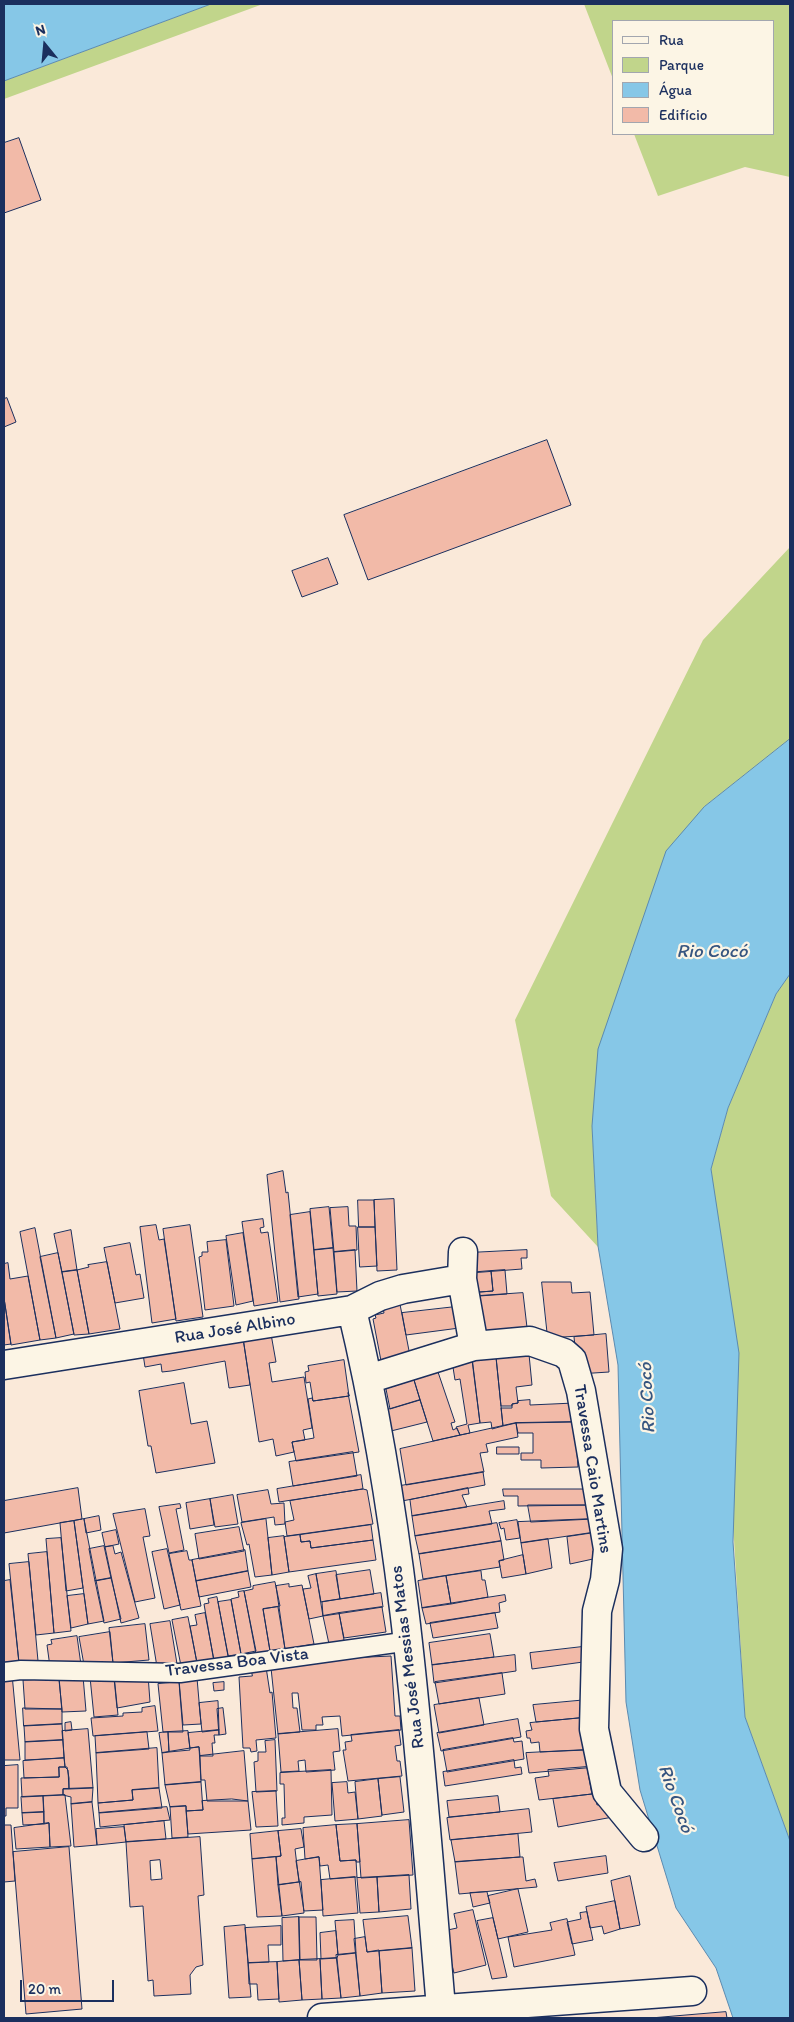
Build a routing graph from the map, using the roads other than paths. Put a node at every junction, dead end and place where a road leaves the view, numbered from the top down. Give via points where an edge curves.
1 (463, 1252) dead end
2 (462, 1279) junction
3 (352, 1310) junction
4 (474, 1346) junction
5 (4, 1365) edge
6 (368, 1379) junction
7 (410, 1641) junction
8 (4, 1672) edge
9 (644, 1837) dead end
10 (692, 1991) dead end
11 (442, 2008) junction
12 (573, 2010) edge
13 (322, 2018) edge

1 - 2 street
2 - 3 street, Rua José Albino via 396,1291
2 - 4 street
3 - 5 street, Rua José Albino
3 - 6 street, Rua José Messias Matos
4 - 6 street, Travessa Caio Martins
4 - 9 street, Travessa Caio Martins via 530,1341 564,1353 572,1360 581,1391 608,1549 597,1611 594,1729 607,1792
6 - 7 street, Rua José Messias Matos
7 - 8 lane, Travessa Boa Vista via 180,1673
7 - 11 street, Rua José Messias Matos
10 - 12 street
11 - 12 street
11 - 13 street

